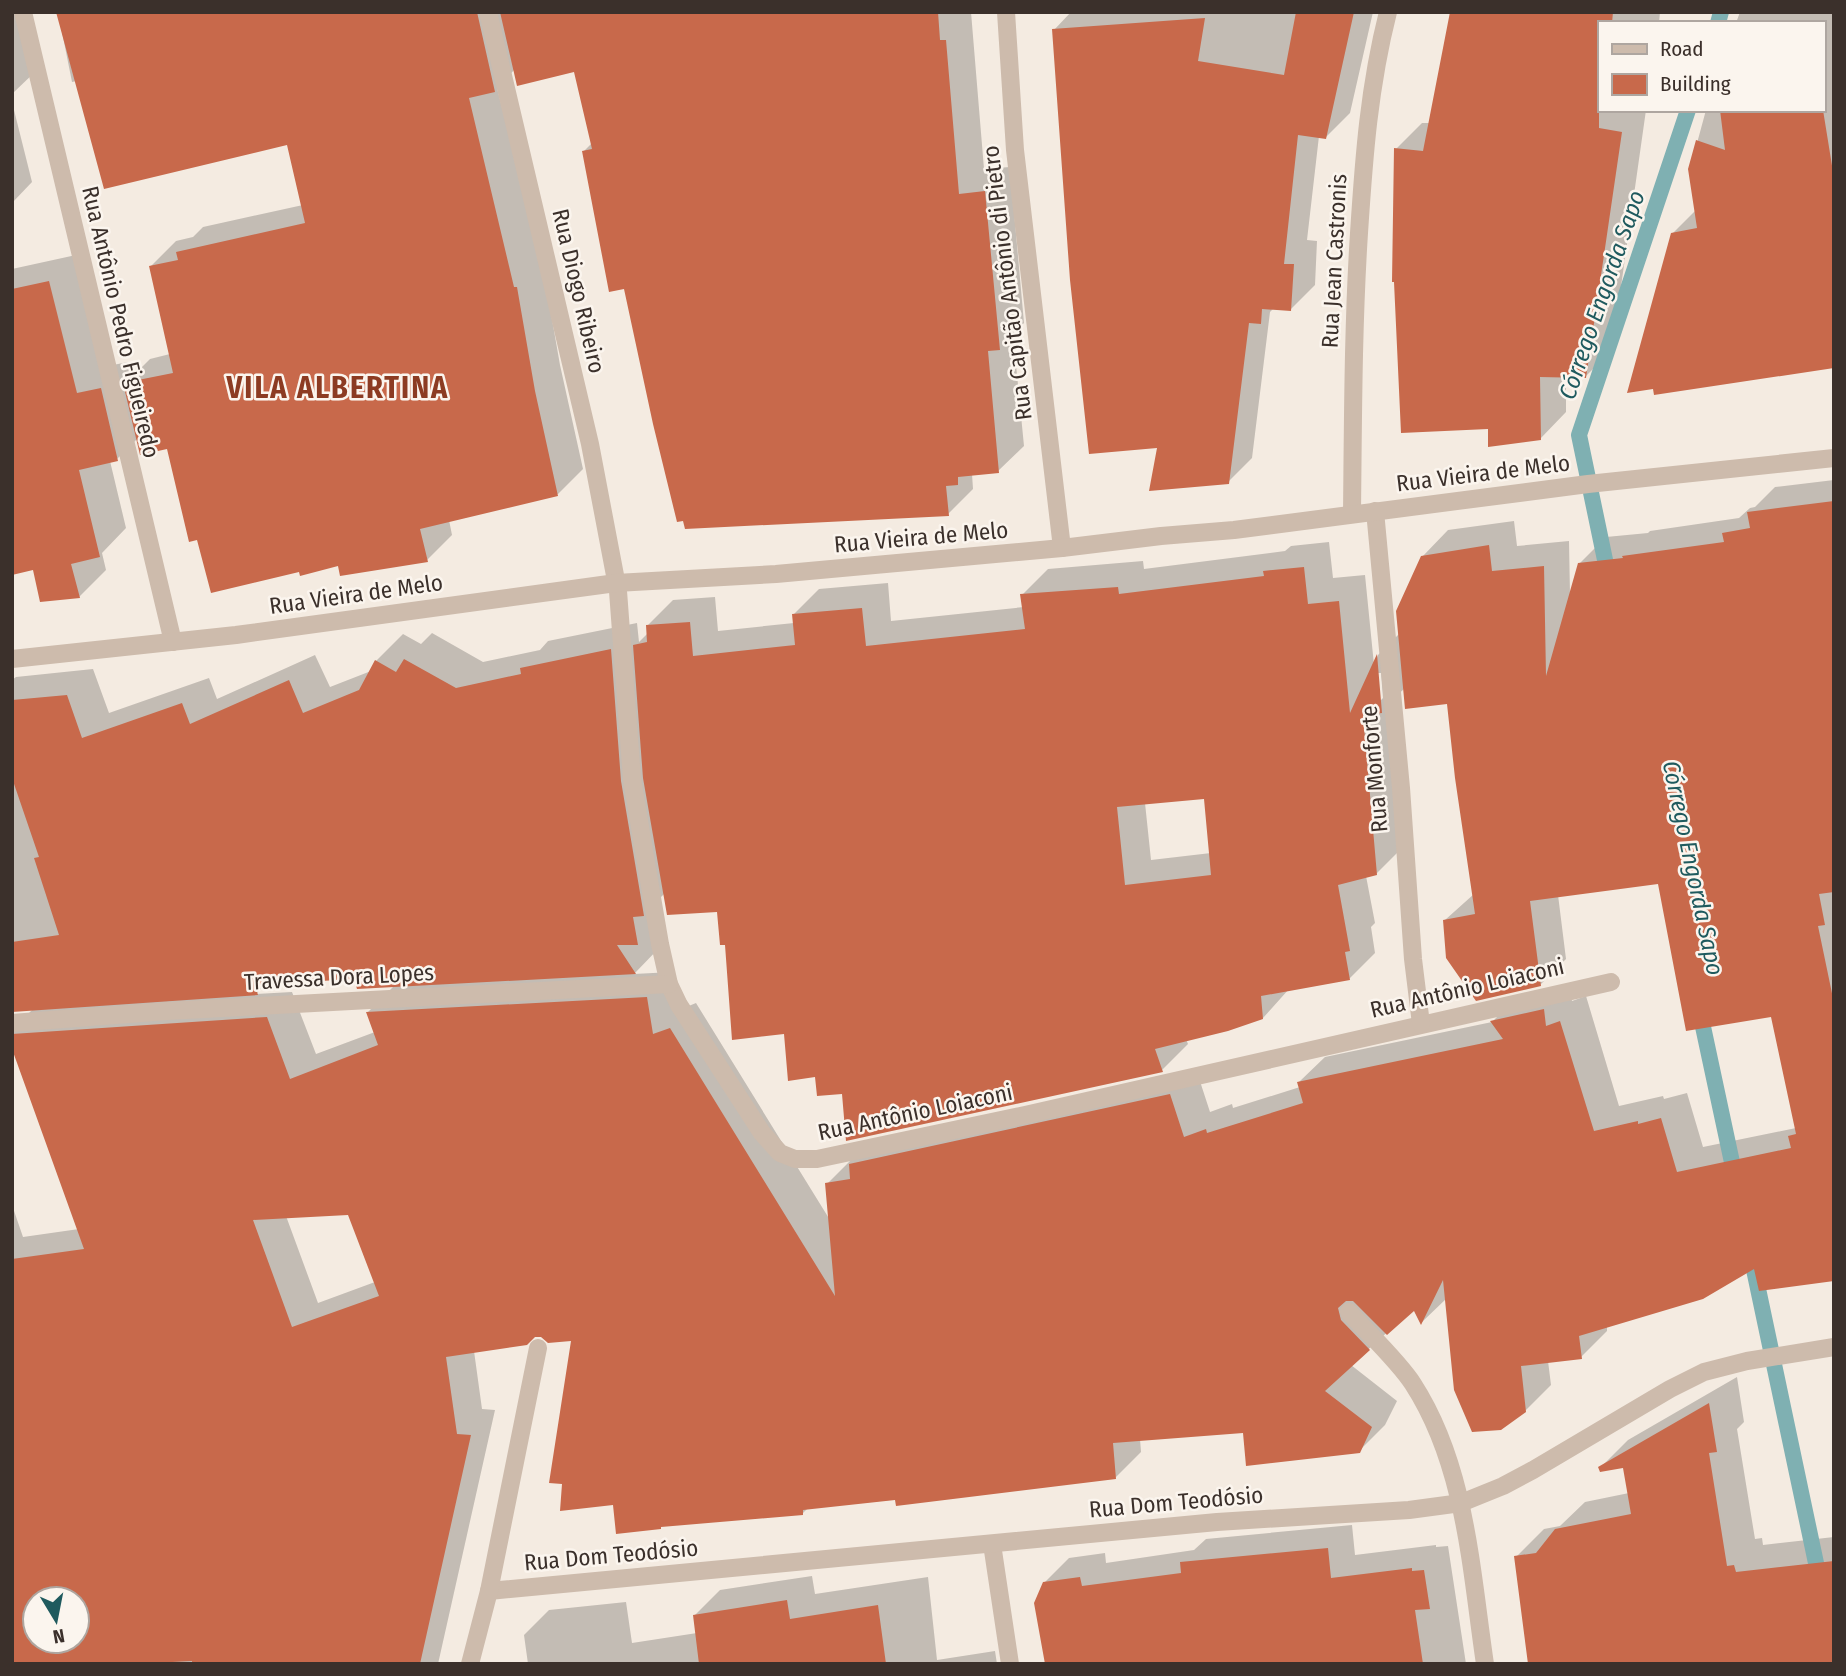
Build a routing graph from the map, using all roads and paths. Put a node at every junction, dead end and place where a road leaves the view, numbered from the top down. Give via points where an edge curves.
1 (23, 12) edge
2 (488, 12) edge
3 (1006, 12) edge
4 (1388, 12) edge
5 (1834, 458) edge
6 (1375, 511) junction
7 (1352, 514) junction
8 (1062, 548) junction
9 (616, 583) junction
10 (173, 642) junction
11 (12, 659) edge
12 (1611, 982) dead end
13 (669, 984) junction
14 (12, 1023) edge
15 (1421, 1024) junction
16 (1349, 1312) dead end
17 (1834, 1347) edge
18 (538, 1348) dead end
19 (1461, 1503) junction
20 (992, 1544) junction
21 (488, 1591) junction
22 (470, 1664) edge
23 (1010, 1664) edge
24 (1485, 1664) edge

1 - 10 street, Rua Antônio Pedro Figueiredo
2 - 9 street, Rua Diogo Ribeiro via 590,444
3 - 8 street, Rua Capitão Antônio di Pietro via 1015,150
4 - 7 street, Rua Jean Castronis via 1365,135 1354,322
5 - 6 street, Rua Vieira de Melo
6 - 7 street, Rua Vieira de Melo
6 - 15 street, Rua Monforte
7 - 8 street, Rua Vieira de Melo
8 - 9 street, Rua Vieira de Melo via 776,574
9 - 10 street, Rua Vieira de Melo
9 - 13 street, Rua Antônio Loiaconi via 632,779
10 - 11 street, Rua Vieira de Melo
12 - 15 street, Rua Antônio Loiaconi
13 - 14 street, Travessa Dora Lopes
13 - 15 street, Rua Antônio Loiaconi via 762,1133 780,1153 795,1159 817,1159 1024,1115
16 - 19 street via 1413,1383 1443,1443
17 - 19 street, Rua Dom Teodósio via 1704,1372 1533,1470
18 - 21 street
19 - 20 street, Rua Dom Teodósio
19 - 24 street
20 - 21 street, Rua Dom Teodósio
20 - 23 street
21 - 22 street

